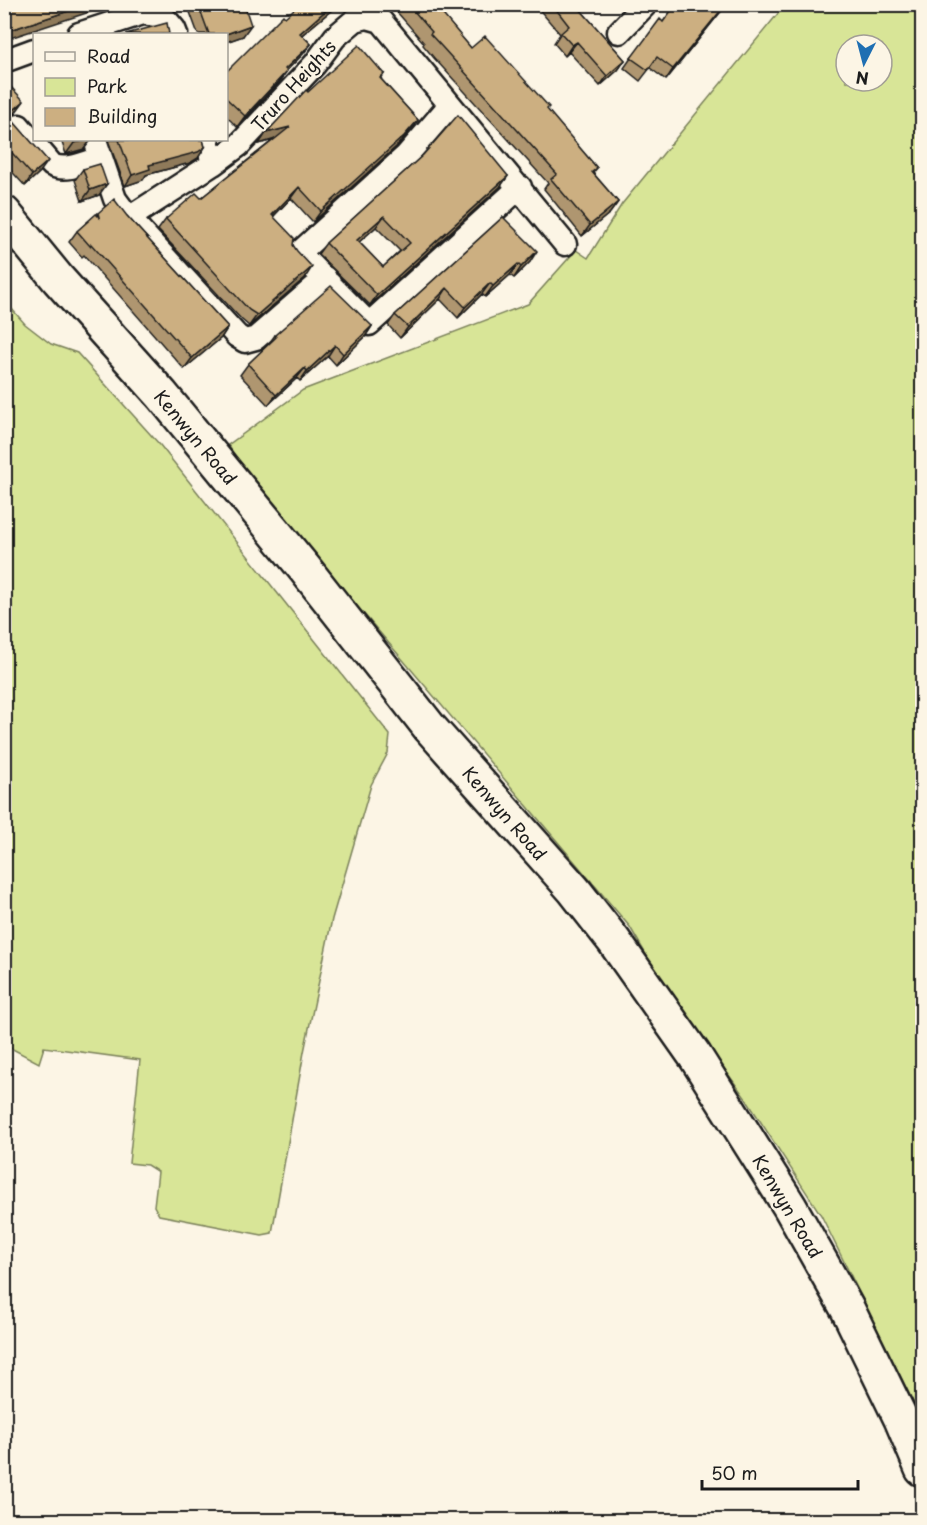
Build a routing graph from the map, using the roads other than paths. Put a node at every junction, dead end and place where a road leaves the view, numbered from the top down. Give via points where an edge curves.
1 (646, 4) edge
2 (619, 32) dead end
3 (82, 33) edge
4 (176, 33) edge
5 (33, 50) edge
6 (4, 61) edge
7 (450, 105) junction
8 (19, 126) edge
9 (233, 140) edge
10 (207, 141) edge
11 (97, 149) edge
12 (213, 164) junction
13 (520, 187) junction
14 (4, 213) edge
15 (129, 218) junction
16 (565, 244) dead end
17 (325, 278) junction
18 (922, 1469) edge

1 - 2 street
3 - 4 street via 143,13 163,15
5 - 6 street
7 - 9 street, Truro Heights via 381,21 367,17 355,20 335,37 315,64
7 - 13 street, Truro Heights
7 - 17 street via 406,156 300,252
8 - 11 street via 58,168 69,167
9 - 12 street, Truro Heights
10 - 12 street
11 - 15 street via 115,199
12 - 15 street, Truro Heights
13 - 16 street, Truro Heights
13 - 17 street via 369,324
14 - 18 main road, Kenwyn Road via 162,395 430,728 574,890 614,941 695,1056 790,1207 852,1320
15 - 17 street via 245,341 256,338

